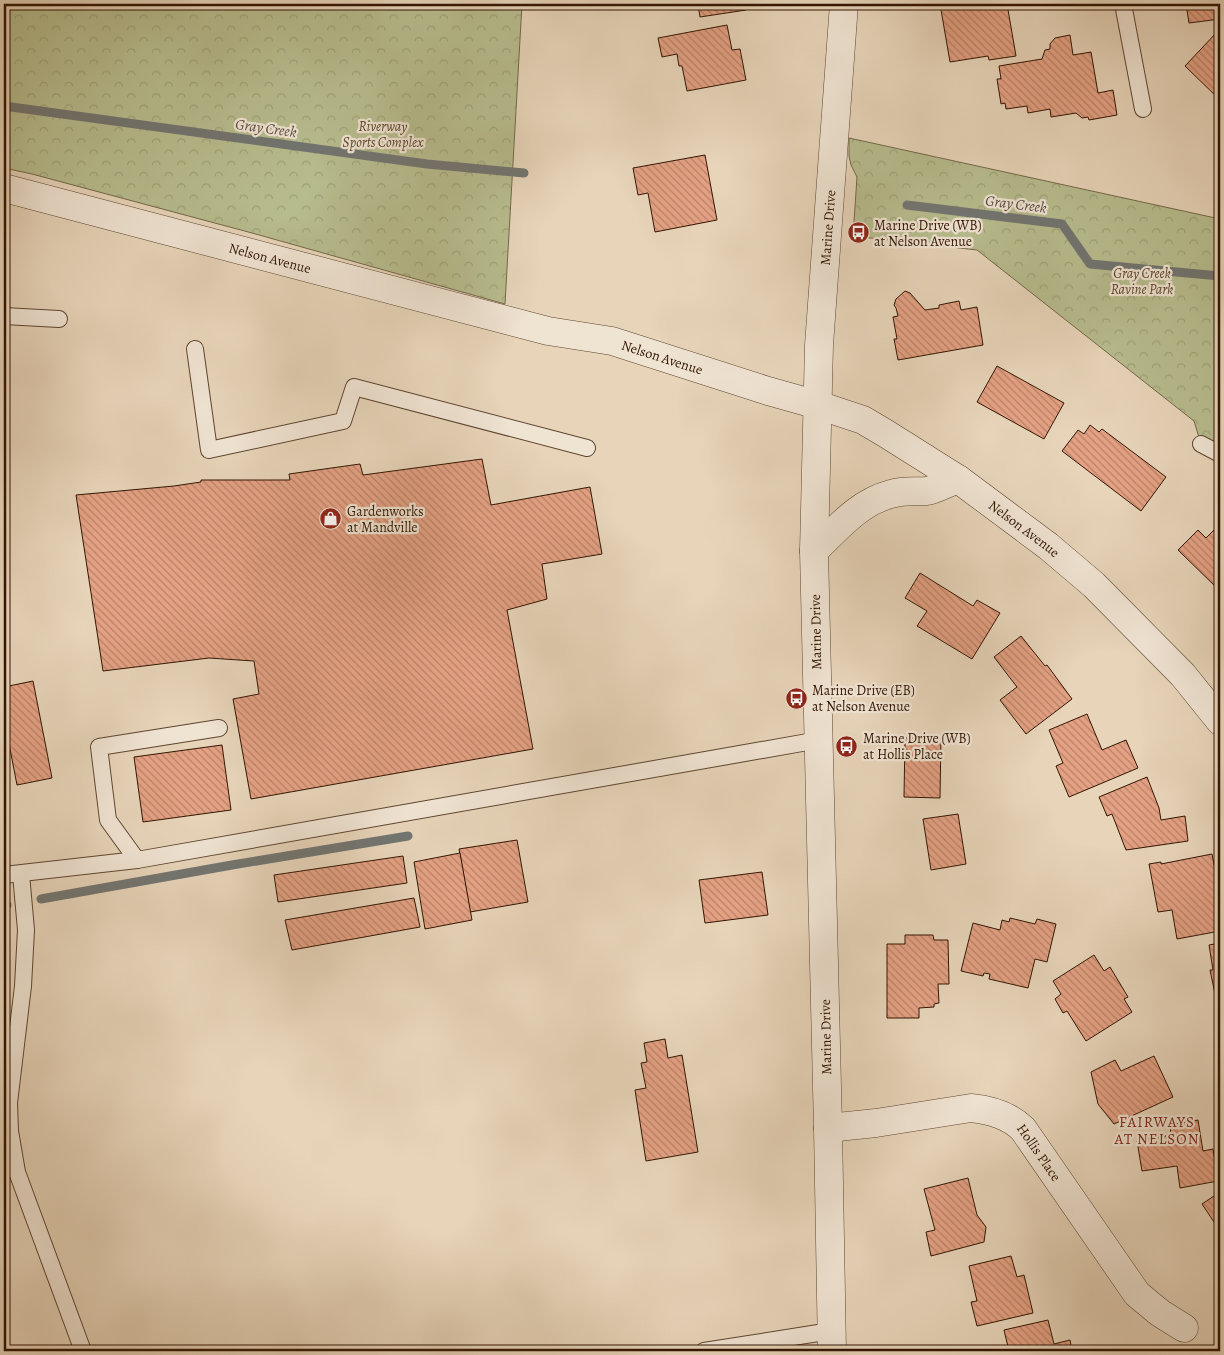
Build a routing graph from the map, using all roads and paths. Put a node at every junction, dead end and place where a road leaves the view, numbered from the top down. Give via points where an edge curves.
1 (844, 4) edge
2 (1123, 4) edge
3 (1143, 109) dead end
4 (4, 188) edge
5 (4, 316) edge
6 (59, 319) dead end
7 (194, 349) dead end
8 (818, 405) junction
9 (1201, 444) dead end
10 (587, 448) dead end
11 (1220, 454) edge
12 (958, 478) junction
13 (814, 551) junction
14 (1220, 721) edge
15 (219, 728) dead end
16 (818, 740) junction
17 (137, 860) junction
18 (20, 874) junction
19 (4, 875) edge
20 (828, 1128) junction
21 (1184, 1328) dead end
22 (832, 1341) edge
23 (83, 1351) edge
24 (704, 1351) edge

1 - 8 street, Marine Drive via 819,344
2 - 3 lane
4 - 8 street, Nelson Avenue via 548,331 612,341
5 - 6 lane
7 - 10 lane via 209,450 343,421 354,387
8 - 12 street, Nelson Avenue via 863,420
8 - 13 street, Marine Drive
9 - 11 lane
12 - 13 street via 927,491 907,490 869,503 852,514
12 - 14 street, Nelson Avenue via 1094,585 1183,675
13 - 16 street, Marine Drive
15 - 17 lane via 99,747 108,820
16 - 17 lane
16 - 20 street, Marine Drive
17 - 18 lane
18 - 19 lane
18 - 23 lane via 26,939 9,1102 10,1131 17,1172
20 - 21 street, Hollis Place via 971,1108 1008,1117 1023,1130 1137,1294
20 - 22 street, Marine Drive
22 - 24 lane

